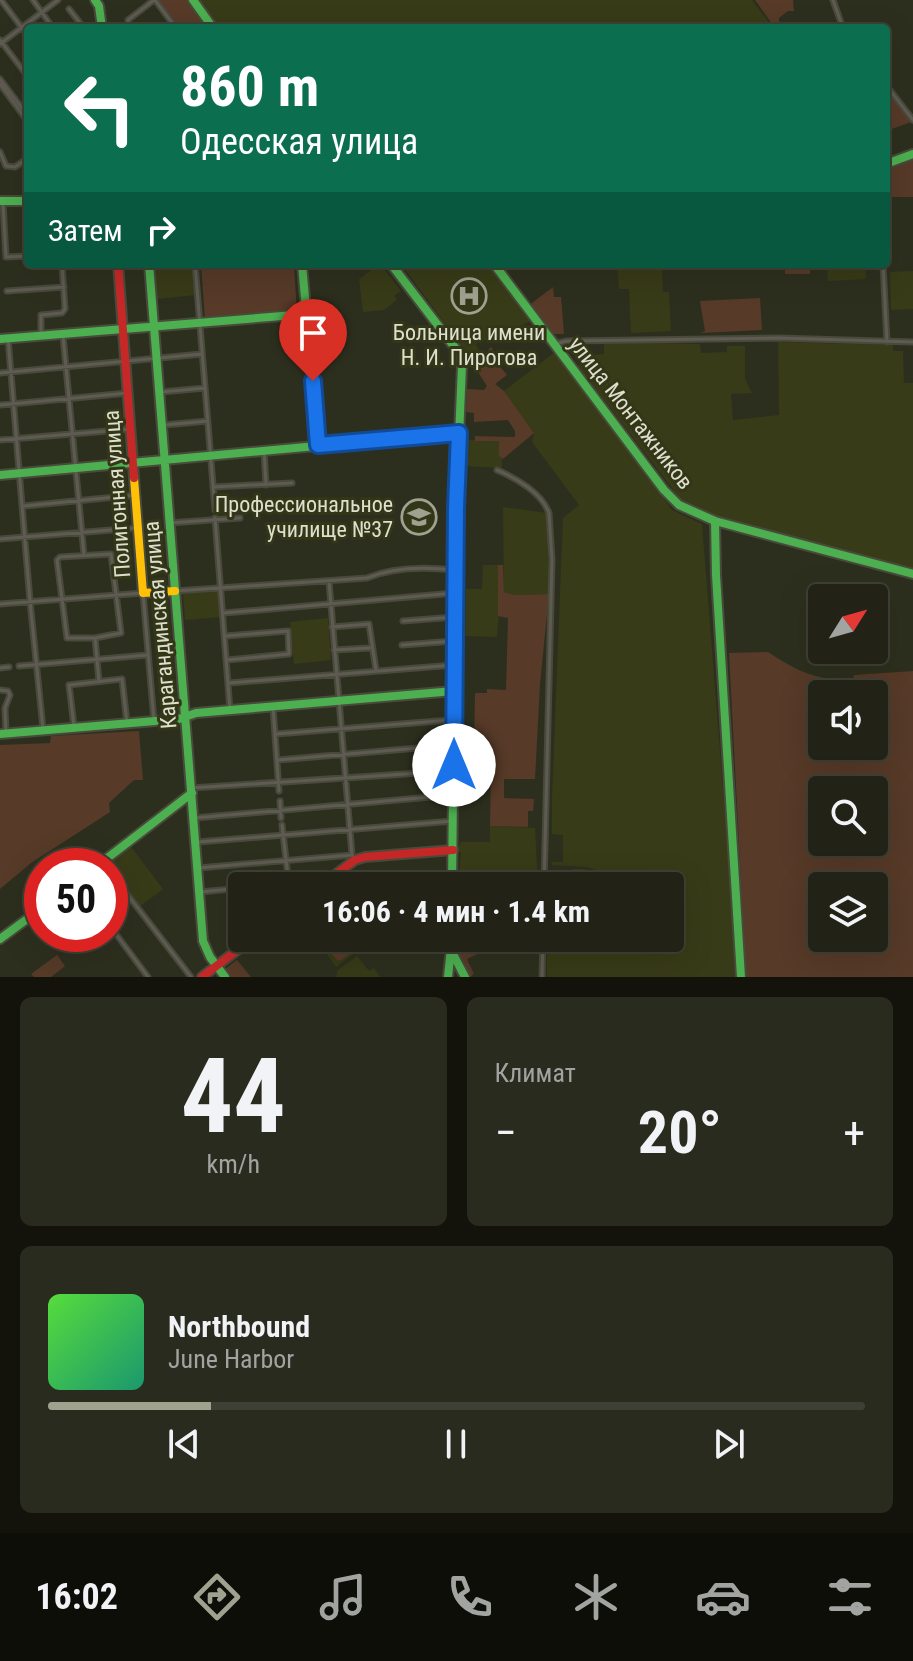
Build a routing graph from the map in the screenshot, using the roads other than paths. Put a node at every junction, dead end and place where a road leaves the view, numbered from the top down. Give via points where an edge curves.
1 (1, 0) edge
2 (33, 0) edge
3 (58, 0) edge
4 (95, 0) edge
5 (154, 0) edge
6 (193, 0) edge
7 (833, 0) edge
8 (69, 9) dead end
9 (42, 12) junction
10 (27, 24) edge
11 (50, 24) edge
12 (81, 24) edge
13 (101, 24) edge
14 (128, 24) edge
15 (173, 24) edge
16 (210, 24) edge
17 (842, 24) edge
18 (22, 28) junction
19 (24, 31) edge
20 (1, 42) edge
21 (24, 72) edge
22 (0, 82) edge
23 (890, 90) edge
24 (24, 114) edge
25 (913, 120) edge
26 (0, 152) edge
27 (913, 154) edge
28 (24, 161) edge
29 (890, 163) edge
30 (2, 201) edge
31 (24, 201) edge
32 (24, 256) edge
33 (62, 268) edge
34 (118, 268) edge
35 (149, 268) edge
36 (195, 268) edge
37 (302, 268) edge
38 (394, 268) edge
39 (497, 268) edge
40 (883, 268) edge
41 (64, 287) junction
42 (7, 291) dead end
43 (307, 314) junction
44 (200, 323) junction
45 (153, 327) junction
46 (122, 329) junction
47 (63, 333) junction
48 (41, 335) junction
49 (4, 339) edge
50 (887, 342) junction
51 (913, 342) edge
52 (554, 344) junction
53 (202, 354) junction
54 (156, 358) junction
55 (125, 361) junction
56 (67, 366) junction
57 (11, 372) junction
58 (0, 373) edge
59 (205, 388) junction
60 (158, 392) junction
61 (128, 393) junction
62 (70, 399) junction
63 (13, 404) junction
64 (0, 405) edge
65 (208, 421) junction
66 (161, 426) junction
67 (131, 429) junction
68 (74, 433) junction
69 (459, 433) junction
70 (17, 438) junction
71 (0, 440) edge
72 (318, 445) junction
73 (264, 450) junction
74 (210, 454) junction
75 (164, 459) junction
76 (133, 462) junction
77 (77, 467) junction
78 (497, 470) dead end
79 (20, 473) junction
80 (0, 475) edge
81 (292, 483) dead end
82 (266, 485) junction
83 (213, 487) junction
84 (136, 495) junction
85 (79, 501) junction
86 (23, 506) junction
87 (215, 510) dead end
88 (240, 518) dead end
89 (216, 519) junction
90 (715, 521) junction
91 (169, 523) junction
92 (139, 528) junction
93 (82, 531) junction
94 (25, 537) junction
95 (0, 539) edge
96 (84, 555) junction
97 (455, 570) junction
98 (913, 574) edge
99 (329, 581) junction
100 (221, 587) junction
101 (175, 591) junction
102 (143, 593) junction
103 (455, 593) junction
104 (115, 594) junction
105 (63, 598) junction
106 (30, 601) junction
107 (331, 602) junction
108 (0, 604) edge
109 (224, 613) junction
110 (455, 617) junction
111 (403, 621) dead end
112 (332, 627) junction
113 (226, 636) junction
114 (95, 638) junction
115 (454, 641) junction
116 (402, 645) dead end
117 (372, 648) junction
118 (334, 650) junction
119 (148, 655) junction
120 (97, 660) junction
121 (227, 660) junction
122 (37, 665) junction
123 (454, 665) junction
124 (19, 666) dead end
125 (9, 667) dead end
126 (0, 668) edge
127 (376, 671) junction
128 (336, 675) junction
129 (99, 681) junction
130 (229, 683) junction
131 (0, 690) edge
132 (454, 691) junction
133 (338, 701) junction
134 (273, 707) junction
135 (230, 710) junction
136 (187, 718) junction
137 (454, 720) junction
138 (154, 721) junction
139 (127, 723) junction
140 (74, 726) junction
141 (43, 729) junction
142 (340, 729) junction
143 (3, 733) edge
144 (276, 734) junction
145 (454, 745) junction
146 (342, 754) junction
147 (278, 760) junction
148 (454, 771) junction
149 (345, 779) junction
150 (279, 784) junction
151 (279, 791) dead end
152 (192, 794) junction
153 (453, 795) junction
154 (280, 801) dead end
155 (347, 804) junction
156 (281, 810) junction
157 (194, 818) junction
158 (281, 818) dead end
159 (453, 821) junction
160 (282, 825) dead end
161 (349, 830) junction
162 (284, 835) junction
163 (196, 843) junction
164 (123, 848) edge
165 (453, 850) junction
166 (353, 858) junction
167 (285, 860) junction
168 (198, 868) junction
169 (287, 872) edge
170 (336, 872) edge
171 (452, 872) edge
172 (544, 872) edge
173 (228, 889) edge
174 (200, 892) junction
175 (128, 895) edge
176 (24, 921) edge
177 (0, 939) edge
178 (128, 950) edge
179 (234, 952) edge
180 (452, 952) edge
181 (453, 952) edge
182 (543, 952) edge
183 (216, 966) junction
184 (148, 977) edge
185 (191, 977) edge
186 (202, 977) edge
187 (225, 977) edge
188 (448, 977) edge
189 (465, 977) edge
190 (542, 977) edge
191 (741, 977) edge

1 - 18 street
2 - 9 street
3 - 9 street
4 - 13 main road
5 - 14 street
5 - 15 street
6 - 16 main road
7 - 17 street
8 - 12 street
9 - 10 street
9 - 11 street
18 - 19 street
18 - 20 street
20 - 21 street
22 - 24 street
23 - 25 street
26 - 28 street via 6,166
27 - 29 main road
30 - 31 main road
30 - 32 street via 6,257
33 - 41 street
34 - 46 main road, Полигонная улица
35 - 45 main road, Карагандинская улица
36 - 44 street
37 - 43 main road
38 - 69 main road via 459,355
39 - 52 main road, улица Монтажников
40 - 50 street
41 - 42 street
41 - 48 street via 64,312 41,315
43 - 44 main road
43 - 72 main road
44 - 45 main road
44 - 53 street
45 - 46 main road
45 - 54 main road, Карагандинская улица
46 - 47 main road
46 - 55 main road, Полигонная улица
47 - 48 main road
47 - 56 street
48 - 49 main road
49 - 57 street
50 - 51 street
50 - 52 street via 683,339
52 - 90 main road, улица Монтажников via 671,499
53 - 54 street
53 - 59 street
54 - 55 street
54 - 60 main road, Карагандинская улица
55 - 56 street
55 - 61 main road, Полигонная улица
56 - 57 street
56 - 62 street
57 - 58 street
57 - 63 street
59 - 60 street
59 - 65 street
60 - 66 main road, Карагандинская улица
61 - 62 street
61 - 67 main road, Полигонная улица
62 - 63 street
62 - 68 street
63 - 64 street
63 - 70 street
65 - 66 street
65 - 74 street
66 - 75 main road, Карагандинская улица
67 - 68 street
67 - 76 main road, Полигонная улица
68 - 70 street
68 - 77 street
69 - 72 main road
69 - 97 main road
70 - 71 street
70 - 79 street
72 - 73 main road
73 - 74 main road
73 - 82 street
74 - 75 main road
74 - 83 street
75 - 76 main road
75 - 91 main road, Карагандинская улица
76 - 77 main road
76 - 84 main road, Полигонная улица
77 - 79 main road
77 - 85 street
78 - 172 street via 529,489 549,513
79 - 80 main road
79 - 86 street
81 - 82 street
82 - 83 street
83 - 87 street
84 - 85 street
84 - 92 main road, Полигонная улица
85 - 86 street
85 - 93 street
86 - 94 street
88 - 89 street
89 - 91 street
89 - 100 street
90 - 98 main road, улица Монтажников
90 - 191 main road
91 - 101 main road, Карагандинская улица
92 - 93 street
92 - 102 main road, Полигонная улица
93 - 94 street
93 - 96 street
94 - 95 street
94 - 106 street
96 - 104 street via 111,554
96 - 105 street via 57,560
97 - 99 street via 417,569
97 - 103 main road
99 - 100 street
99 - 107 street
100 - 101 street
100 - 109 street
101 - 102 main road
101 - 136 main road, Карагандинская улица
102 - 104 street
102 - 119 street, Полигонная улица
103 - 107 street
103 - 110 main road
104 - 105 street
104 - 114 street via 121,633
105 - 106 street
105 - 114 street via 67,638
106 - 108 street
106 - 122 street
107 - 109 street
107 - 112 street
109 - 113 street
110 - 111 street
110 - 115 main road
112 - 117 street via 369,624
112 - 118 street
113 - 121 street
113 - 121 street via 288,631 289,654
114 - 120 street
115 - 116 street
115 - 123 main road
117 - 118 street
117 - 127 street
118 - 128 street
119 - 120 street
119 - 138 street, Полигонная улица
120 - 122 street
120 - 129 street
121 - 130 street
122 - 124 street
122 - 141 street
123 - 127 street
123 - 132 main road
125 - 126 street
127 - 128 street
128 - 130 street
128 - 133 street
129 - 139 street via 122,679
129 - 140 street via 69,685
130 - 135 street
131 - 143 street via 10,695
132 - 133 main road
132 - 137 main road
133 - 134 main road
133 - 142 street
134 - 135 main road
134 - 144 street
135 - 136 main road
136 - 138 main road
136 - 152 main road, Карагандинская улица
137 - 142 street
137 - 145 main road
138 - 139 main road
139 - 140 main road
140 - 141 main road
141 - 143 main road
142 - 144 street
142 - 146 street
144 - 147 street
145 - 146 street
145 - 148 main road
146 - 147 street
146 - 149 street
147 - 150 street
148 - 149 street
148 - 153 main road
149 - 150 street
149 - 155 street
150 - 151 street
150 - 152 street
152 - 157 main road, Карагандинская улица
152 - 164 main road
153 - 155 street
153 - 159 main road
154 - 156 street
155 - 156 street
155 - 161 street
156 - 157 street
156 - 158 street
157 - 163 main road, Карагандинская улица
159 - 161 street
159 - 165 main road
160 - 162 street
161 - 162 street
161 - 166 street
162 - 163 street
162 - 167 street
163 - 168 main road, Карагандинская улица
165 - 166 main road
165 - 171 main road
166 - 167 street
166 - 170 main road
167 - 168 street
167 - 169 street
168 - 174 main road, Карагандинская улица
173 - 174 street
174 - 183 main road, Карагандинская улица via 203,941
175 - 185 street
176 - 177 main road
178 - 184 street
179 - 183 main road
180 - 188 main road
181 - 189 main road
182 - 190 street
183 - 186 main road
183 - 187 main road, Карагандинская улица

